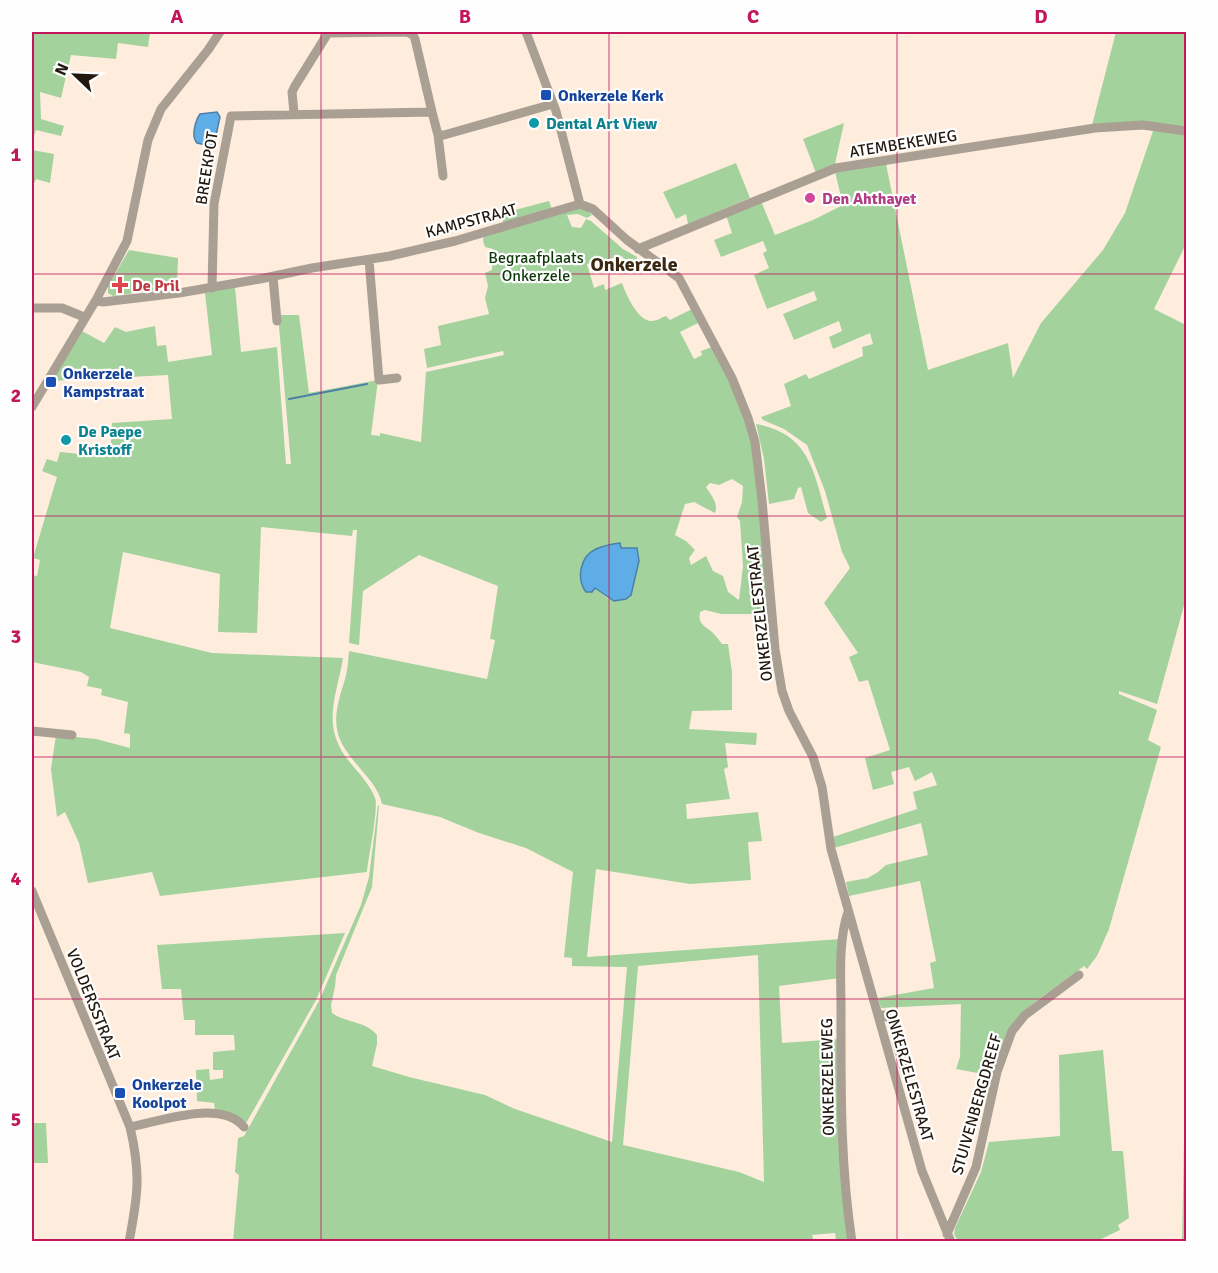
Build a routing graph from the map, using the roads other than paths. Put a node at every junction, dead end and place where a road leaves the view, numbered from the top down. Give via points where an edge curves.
1 (220, 32) edge
2 (526, 32) edge
3 (412, 33) edge
4 (553, 104) junction
5 (432, 112) junction
6 (294, 113) junction
7 (1186, 131) edge
8 (438, 135) junction
9 (443, 176) dead end
10 (580, 204) junction
11 (638, 249) junction
12 (369, 260) junction
13 (273, 277) junction
14 (212, 288) junction
15 (96, 300) junction
16 (32, 308) edge
17 (84, 317) junction
18 (277, 321) dead end
19 (397, 378) dead end
20 (32, 407) edge
21 (32, 731) edge
22 (72, 735) dead end
23 (32, 891) edge
24 (849, 911) junction
25 (1079, 975) dead end
26 (878, 1015) junction
27 (904, 1071) dead end
28 (130, 1127) junction
29 (244, 1127) dead end
30 (949, 1238) edge
31 (129, 1242) edge
32 (852, 1242) edge

1 - 15 street via 161,109 153,126 127,241
2 - 4 street
3 - 5 street
3 - 6 street via 328,33 292,92
4 - 8 street
4 - 10 street
5 - 6 street, BREEKPOT
5 - 8 street
6 - 14 street, BREEKPOT via 231,116 214,204
7 - 11 street, ATEMBEKEWEG via 1143,125 1095,128 836,168
8 - 9 street
10 - 11 street, ONKERZELESTRAAT via 593,209
10 - 12 street, KAMPSTRAAT via 455,241
11 - 24 street, ONKERZELESTRAAT via 679,278 732,378 748,418 762,500 780,681 789,711 820,779 831,849
12 - 13 street, KAMPSTRAAT
12 - 19 street via 380,380
13 - 14 street, KAMPSTRAAT
13 - 18 street
14 - 15 street, KAMPSTRAAT
15 - 17 street
16 - 17 street via 62,308
17 - 20 street
21 - 22 street
23 - 28 street, VOLDERSSTRAAT
24 - 26 street, ONKERZELESTRAAT
24 - 32 street, ONKERZELEWEG via 842,954 841,1049 843,1166
25 - 30 street, STUIVENBERGDREEF via 1024,1015 1012,1031 997,1072 976,1167
26 - 27 street via 885,1015 894,1023
26 - 30 street, ONKERZELESTRAAT via 922,1171
28 - 29 street via 213,1112 228,1115
28 - 31 street, VOLDERSSTRAAT via 138,1172

